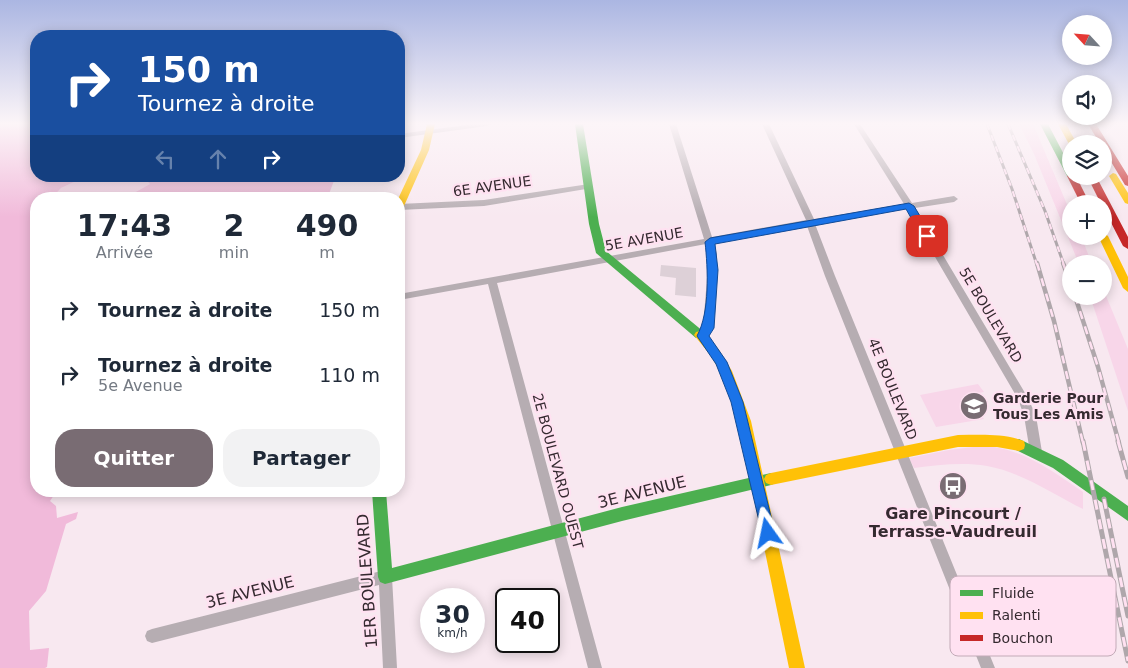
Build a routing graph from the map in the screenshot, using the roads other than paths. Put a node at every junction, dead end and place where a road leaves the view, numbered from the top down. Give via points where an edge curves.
1 (423, 155) edge
2 (584, 155) edge
3 (682, 155) edge
4 (780, 155) edge
5 (878, 155) edge
6 (1111, 155) edge
7 (1112, 174) edge
8 (1128, 183) edge
9 (1096, 185) edge
10 (589, 186) junction
11 (405, 194) edge
12 (954, 199) dead end
13 (1128, 201) edge
14 (909, 206) junction
15 (405, 207) edge
16 (811, 223) junction
17 (710, 242) junction
18 (1107, 245) edge
19 (1128, 246) edge
20 (608, 260) junction
21 (492, 281) junction
22 (1128, 288) edge
23 (405, 296) edge
24 (702, 336) junction
25 (902, 452) junction
26 (1036, 452) junction
27 (756, 481) junction
28 (379, 497) edge
29 (1128, 514) edge
30 (559, 531) junction
31 (951, 576) edge
32 (386, 577) junction
33 (152, 636) dead end
34 (983, 656) edge
35 (390, 668) edge
36 (595, 668) edge
37 (797, 668) edge
38 (988, 668) edge

1 - 11 main road
2 - 10 main road
3 - 17 street
4 - 16 street, 4E BOULEVARD
5 - 14 street, 5E BOULEVARD
6 - 8 main road
7 - 13 main road
9 - 19 main road
10 - 15 street, 6E AVENUE via 475,204
10 - 20 main road via 597,238 601,253
12 - 14 street, 5E AVENUE
14 - 16 street, 5E AVENUE
14 - 26 street, 5E BOULEVARD via 1023,398 1030,416
16 - 17 street, 5E AVENUE
16 - 25 street, 4E BOULEVARD
17 - 20 street, 5E AVENUE
17 - 24 street via 713,270 708,328
18 - 22 main road
20 - 21 street, 5E AVENUE
20 - 24 main road
21 - 23 street, 5E AVENUE
21 - 30 street, 2E BOULEVARD OUEST
24 - 27 main road via 716,352 729,381
25 - 26 main road, 3E AVENUE via 943,443 981,440 1017,444
25 - 27 main road, 3E AVENUE
25 - 31 street, 4E BOULEVARD
26 - 29 main road, 3E AVENUE
27 - 30 main road, 3E AVENUE
27 - 37 main road
28 - 32 main road, 1ER BOULEVARD
30 - 32 main road, 3E AVENUE
30 - 36 street, 2E BOULEVARD OUEST
32 - 33 street, 3E AVENUE
32 - 35 street, 1ER BOULEVARD
34 - 38 street, 4E BOULEVARD

